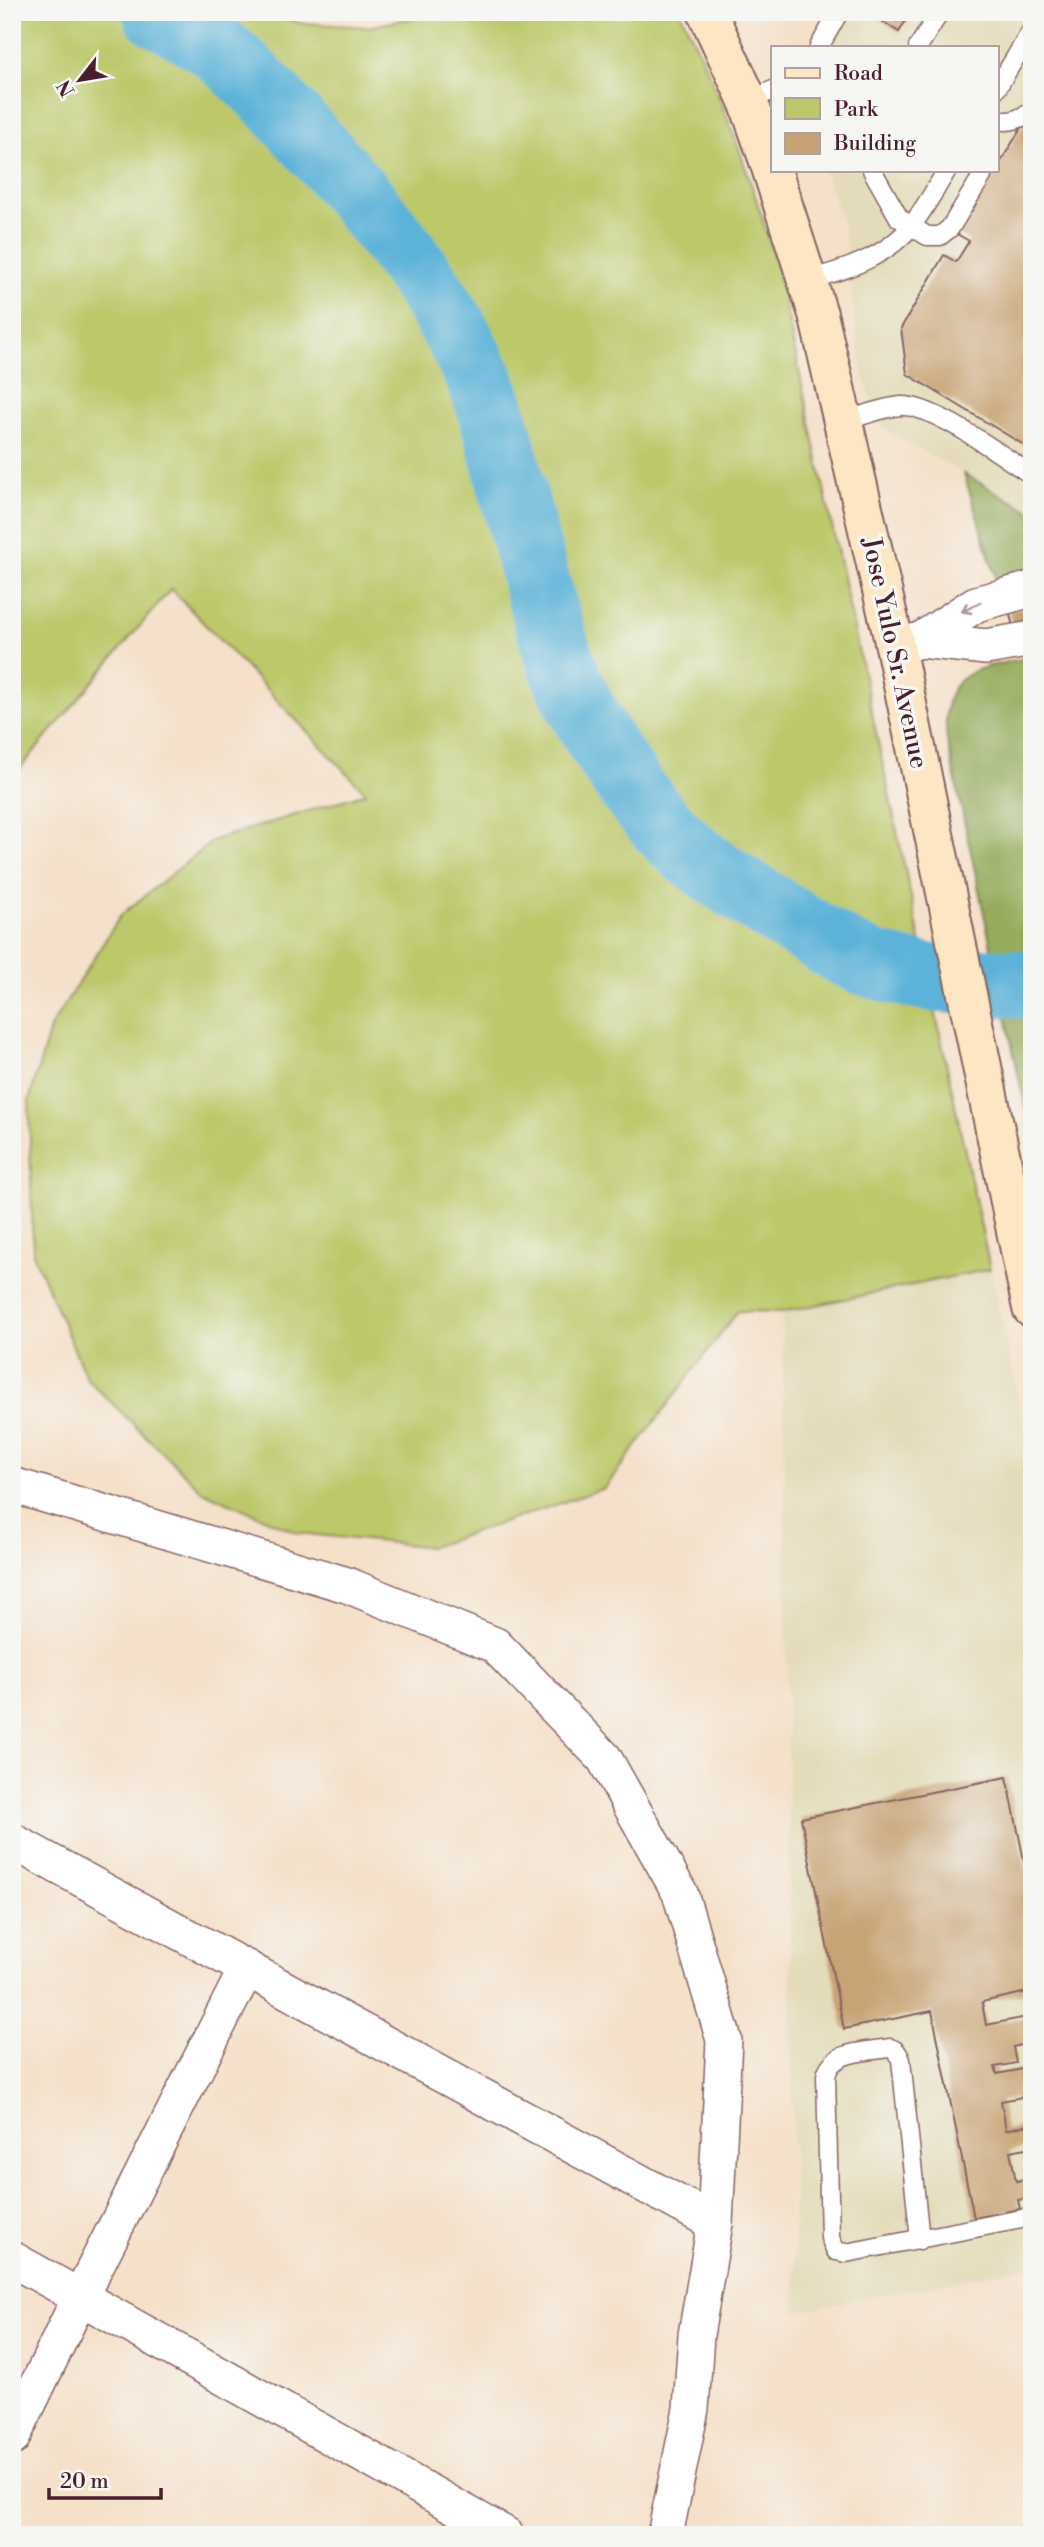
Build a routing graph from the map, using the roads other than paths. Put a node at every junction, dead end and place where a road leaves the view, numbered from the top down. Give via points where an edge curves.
1 (707, 12) edge
2 (839, 12) edge
3 (940, 12) edge
4 (1032, 30) edge
5 (821, 46) edge
6 (919, 46) edge
7 (998, 86) edge
8 (760, 96) edge
9 (1032, 110) edge
10 (998, 120) edge
11 (771, 146) edge
12 (777, 172) edge
13 (873, 172) edge
14 (946, 172) edge
15 (983, 172) edge
16 (911, 226) junction
17 (808, 280) junction
18 (844, 421) junction
19 (1032, 475) edge
20 (1032, 589) edge
21 (1032, 639) edge
22 (908, 643) junction
23 (1032, 1308) edge
24 (12, 1485) edge
25 (12, 1841) edge
26 (247, 1968) junction
27 (1032, 2217) edge
28 (715, 2223) junction
29 (920, 2239) junction
30 (12, 2259) edge
31 (81, 2295) junction
32 (12, 2438) edge
33 (506, 2535) edge
34 (664, 2535) edge

1 - 8 street, Jose Yulo Sr. Avenue
2 - 5 lane
3 - 6 lane
4 - 7 lane
8 - 11 street, Jose Yulo Sr. Avenue
9 - 10 lane via 1018,119
12 - 17 street, Jose Yulo Sr. Avenue
13 - 16 lane via 900,218
14 - 16 lane
15 - 16 lane via 950,229 940,236 927,236
16 - 17 lane via 871,258
17 - 18 street, Jose Yulo Sr. Avenue
18 - 19 lane via 914,407 941,418
18 - 22 street, Jose Yulo Sr. Avenue
20 -> 22 street via 976,604
21 - 22 street via 986,647
22 - 23 street, Jose Yulo Sr. Avenue via 940,866
24 - 28 street via 346,1585 495,1645 604,1758 681,1893 724,2040
25 - 26 street
26 - 28 street
26 - 31 street
27 - 29 lane
28 - 34 street via 696,2335 691,2409
29 - 29 lane via 846,2253 834,2248 826,2076 831,2063 841,2056 889,2048 898,2053
30 - 31 street
31 - 32 street
31 - 33 street

